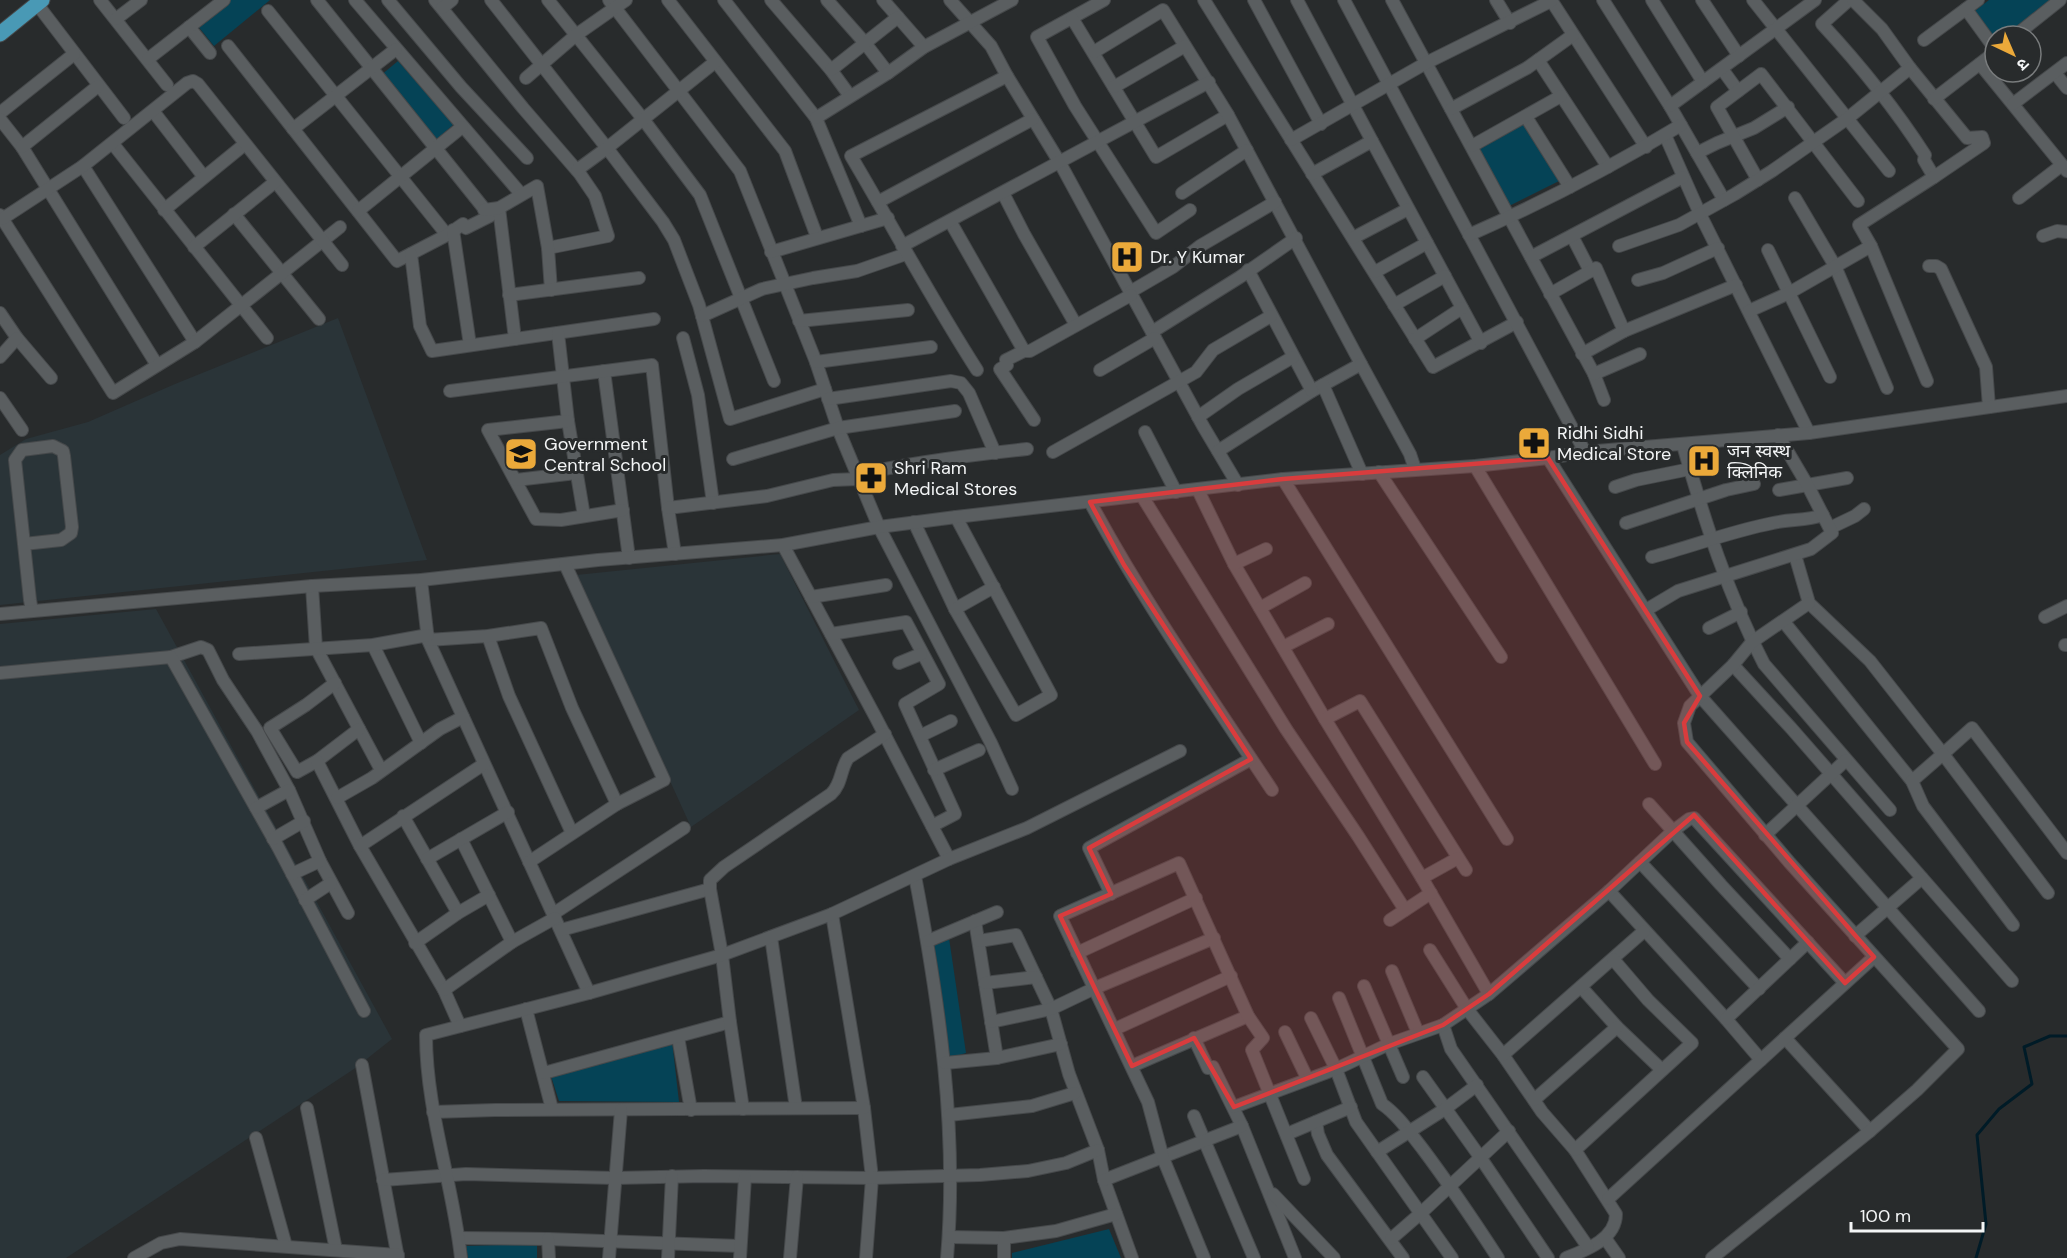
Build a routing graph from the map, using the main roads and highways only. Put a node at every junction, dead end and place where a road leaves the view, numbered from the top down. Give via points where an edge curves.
1 (40, 2) edge
2 (0, 34) edge

1 - 2 main road

